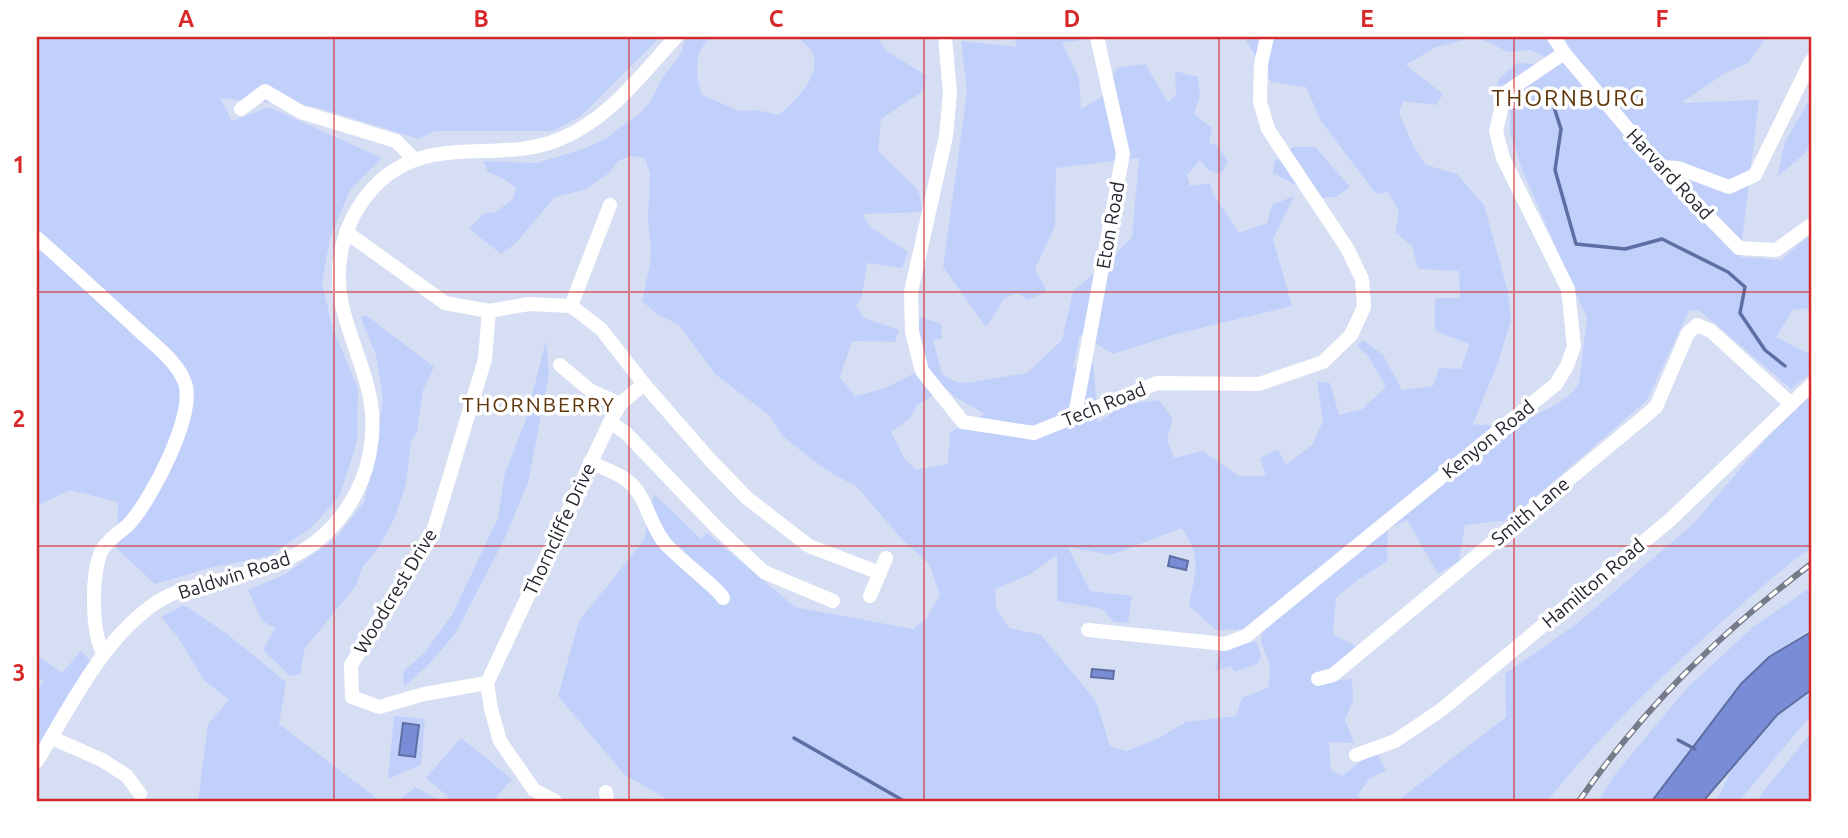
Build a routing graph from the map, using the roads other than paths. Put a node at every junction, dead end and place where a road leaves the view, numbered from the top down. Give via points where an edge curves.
1 (676, 37) edge
2 (945, 37) edge
3 (1097, 37) edge
4 (1267, 37) edge
5 (1554, 37) edge
6 (1564, 53) junction
7 (1811, 61) edge
8 (241, 109) dead end
9 (415, 160) junction
10 (1660, 167) junction
11 (610, 205) dead end
12 (1811, 225) edge
13 (346, 232) junction
14 (37, 238) edge
15 (572, 306) junction
16 (489, 311) junction
17 (560, 365) dead end
18 (644, 384) junction
19 (1811, 386) edge
20 (620, 404) junction
21 (1791, 404) junction
22 (1075, 415) junction
23 (610, 422) junction
24 (590, 462) junction
25 (886, 558) dead end
26 (880, 573) junction
27 (870, 596) dead end
28 (723, 597) dead end
29 (833, 601) dead end
30 (1088, 630) dead end
31 (104, 654) junction
32 (1318, 679) dead end
33 (487, 683) junction
34 (51, 738) junction
35 (1356, 755) dead end
36 (37, 761) edge
37 (140, 794) dead end
38 (555, 801) edge

1 - 9 street, Baldwin Road via 601,114 560,140 520,150 456,150
2 - 22 street, Tech Road via 950,93 946,136 911,292 912,332 922,371 963,422 1034,433
3 - 22 street, Eton Road via 1123,154
4 - 22 street, Tech Road via 1260,102 1268,129 1347,248 1362,279 1364,307 1351,335 1323,362 1259,384 1157,383
5 - 6 street, Harvard Road
6 - 10 street, Harvard Road
6 - 30 street, Kenyon Road via 1505,93 1496,131 1503,158 1567,289 1574,346 1556,384 1246,636 1225,644
7 - 10 street via 1755,175 1729,187 1678,168
8 - 9 street via 265,91 301,112 396,141
9 - 13 street, Baldwin Road via 380,182
10 - 12 street, Harvard Road via 1739,248 1776,250
11 - 15 street
13 - 16 street via 445,303
13 - 31 street, Baldwin Road via 339,287 368,385 372,431 370,454 356,493 332,528 299,555 160,600
14 - 31 street via 165,355 185,384 186,411 155,486 103,549 97,565 95,622
15 - 16 street via 529,304
15 - 18 street via 601,329
16 - 33 street, Woodcrest Drive via 485,359 432,535 351,664 352,696 379,707
17 - 20 street via 591,391
18 - 20 street, Thorncliffe Drive
18 - 26 street via 747,498 809,546
19 - 21 street, Hamilton Road
20 - 23 street, Thorncliffe Drive
21 - 32 street, Smith Lane via 1711,331 1697,325 1691,328 1656,407 1333,675
21 - 35 street, Hamilton Road via 1670,520 1441,710 1395,741
23 - 24 street, Thorncliffe Drive
23 - 29 street via 764,572
24 - 28 street via 635,488 663,541
24 - 33 street, Thorncliffe Drive
25 - 26 street
26 - 27 street
31 - 34 street, Baldwin Road
33 - 38 street via 500,741 534,790
34 - 36 street, Baldwin Road
34 - 37 street via 110,765 127,776

